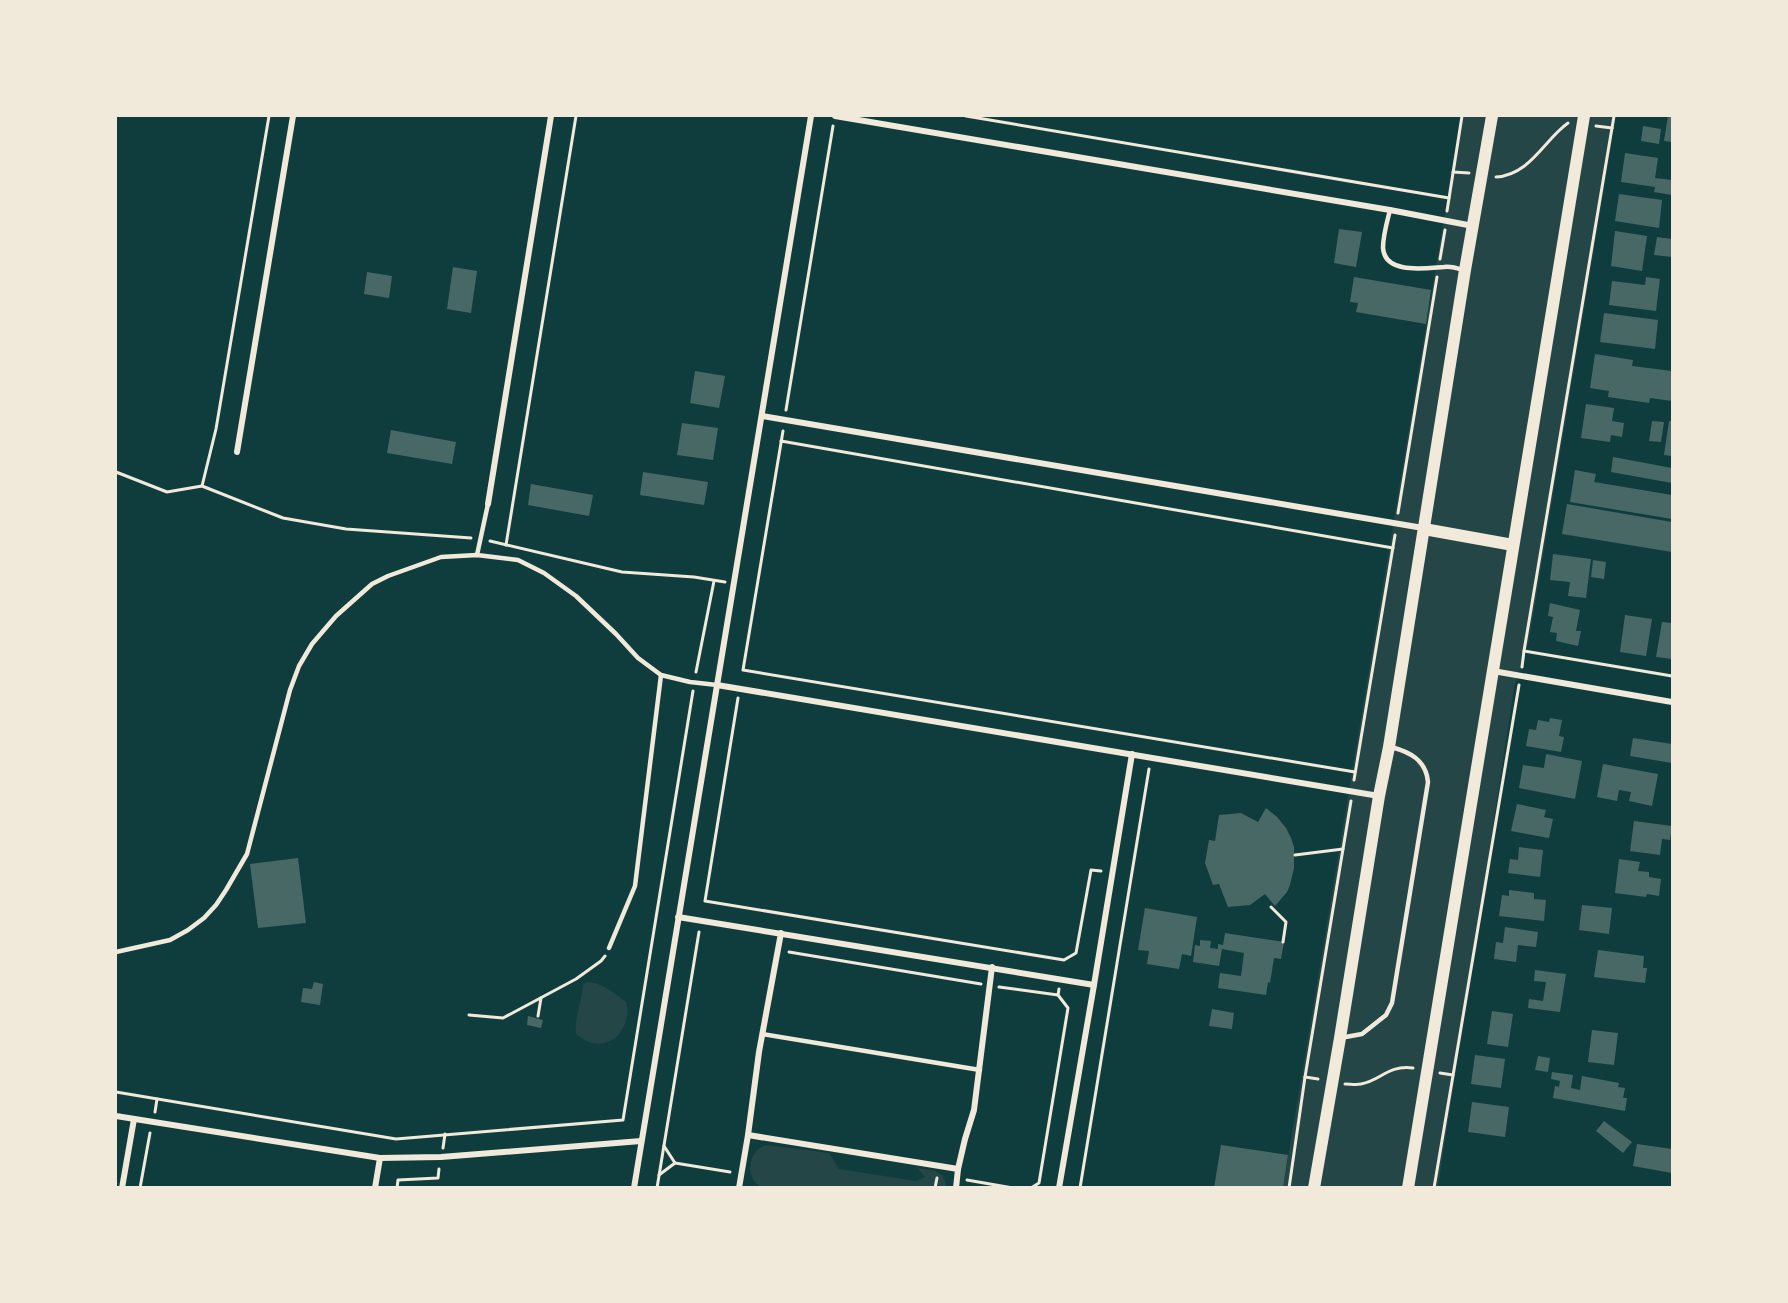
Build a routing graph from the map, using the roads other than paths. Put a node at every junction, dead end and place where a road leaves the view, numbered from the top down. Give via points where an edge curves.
1 (293, 116) edge
2 (551, 116) edge
3 (811, 116) edge
4 (835, 116) edge
5 (1492, 116) edge
6 (1583, 120) edge
7 (1390, 210) junction
8 (1473, 226) junction
9 (1465, 270) junction
10 (762, 416) junction
11 (237, 452) dead end
12 (488, 504) joint
13 (1424, 528) junction
14 (1513, 545) junction
15 (477, 555) junction
16 (1493, 671) junction
17 (661, 675) junction
18 (717, 685) junction
19 (1672, 702) edge
20 (1389, 747) junction
21 (1132, 754) junction
22 (1379, 796) junction
23 (678, 917) junction
24 (781, 933) junction
25 (609, 948) road end
26 (116, 951) edge
27 (992, 967) junction
28 (1094, 985) junction
29 (762, 1034) junction
30 (1341, 1038) junction
31 (980, 1070) junction
32 (116, 1116) edge
33 (134, 1119) junction
34 (748, 1135) junction
35 (641, 1141) junction
36 (380, 1158) junction
37 (958, 1169) junction
38 (122, 1188) edge
39 (375, 1188) edge
40 (634, 1188) edge
41 (739, 1188) edge
42 (956, 1188) edge
43 (1059, 1188) edge
44 (1314, 1188) edge
45 (1408, 1188) edge

1 - 11 street
2 - 12 street
3 - 10 street
4 - 7 street
5 - 8 main road
6 - 14 main road
7 - 8 street
7 - 9 lane via 1383,248 1389,262 1405,267 1446,266
8 - 9 main road
9 - 13 main road
10 - 13 street
10 - 18 street
12 - 15 lane
13 - 14 main road
13 - 20 main road
14 - 16 main road
15 - 17 lane via 518,560 544,573 576,596 638,658
15 - 26 lane via 441,557 388,576 372,584 336,616 299,666 247,854 232,881 216,905 188,930 170,940
16 - 19 street
16 - 45 main road
17 - 18 lane
17 - 25 lane via 635,886
18 - 21 street
18 - 23 street
20 - 22 main road
20 - 30 lane via 1418,760 1427,771 1428,782 1392,1003 1386,1015 1362,1034
21 - 22 street
21 - 28 street
22 - 30 main road
23 - 24 street
23 - 35 street
24 - 27 street
24 - 29 street
27 - 28 street
27 - 31 street
28 - 43 street
29 - 31 lane
29 - 34 street
30 - 44 main road
31 - 37 street via 973,1116
32 - 33 street
33 - 36 street
33 - 38 street
34 - 37 street
34 - 41 street
35 - 36 street
35 - 40 street
36 - 39 street
37 - 42 street

